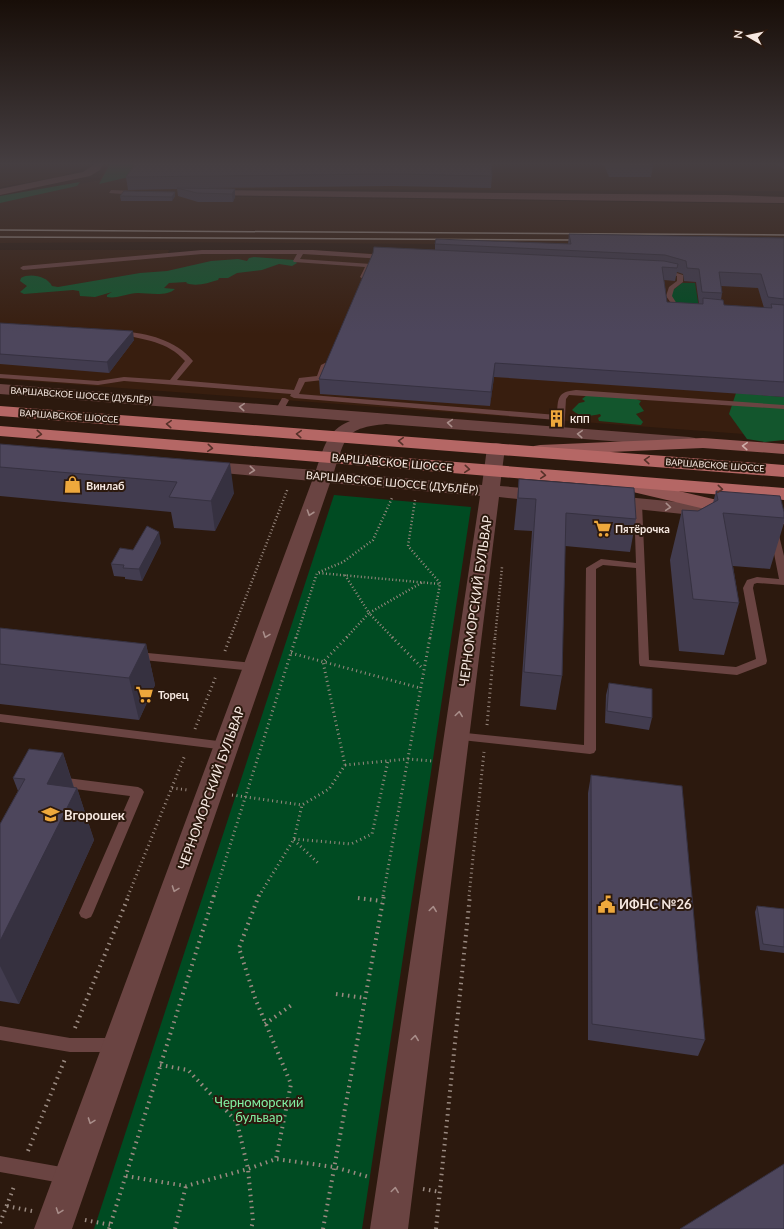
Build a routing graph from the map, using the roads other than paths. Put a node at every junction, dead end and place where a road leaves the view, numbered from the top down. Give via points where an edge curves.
1 (301, 252) junction
2 (392, 257) edge
3 (22, 268) dead end
4 (655, 271) edge
5 (361, 284) edge
6 (691, 310) edge
7 (110, 332) edge
8 (328, 360) edge
9 (0, 376) edge
10 (172, 382) junction
11 (13, 386) edge
12 (296, 392) junction
13 (784, 407) edge
14 (0, 411) edge
15 (394, 418) junction
16 (561, 425) junction
17 (0, 431) edge
18 (337, 437) junction
19 (703, 443) junction
20 (496, 448) junction
21 (784, 449) edge
22 (521, 450) junction
23 (185, 464) edge
24 (326, 467) junction
25 (784, 470) edge
26 (598, 479) junction
27 (492, 481) junction
28 (784, 494) edge
29 (562, 497) edge
30 (586, 499) edge
31 (638, 504) junction
32 (756, 515) junction
33 (784, 518) edge
34 (781, 545) edge
35 (641, 566) junction
36 (784, 581) edge
37 (126, 655) edge
38 (254, 667) junction
39 (0, 718) edge
40 (456, 736) junction
41 (226, 746) junction
42 (47, 781) edge
43 (86, 913) dead end
44 (0, 1033) edge
45 (118, 1045) junction
46 (0, 1164) edge
47 (72, 1176) junction
48 (55, 1220) edge
49 (389, 1229) edge

1 - 2 lane
1 - 3 lane via 202,252
1 - 5 lane via 296,261 369,265
4 - 6 lane via 680,274 680,282 671,288 669,296 675,305
7 - 10 lane via 164,341 182,352 189,361
8 - 12 lane via 320,378 302,380
9 - 11 lane
10 - 11 lane via 124,379 98,384
10 - 12 lane
15 -> 11 street, ВАРШАВСКОЕ ШОССЕ (ДУБЛЁР) via 283,405
12 - 16 lane via 294,396
13 - 16 lane via 576,392 567,393 562,398
18 -> 14 main road, ВАРШАВСКОЕ ШОССЕ
16 -> 15 street, ВАРШАВСКОЕ ШОССЕ (ДУБЛЁР)
15 - 18 street via 357,424 344,430
19 -> 16 street, ВАРШАВСКОЕ ШОССЕ (ДУБЛЁР)
17 -> 24 main road, ВАРШАВСКОЕ ШОССЕ
20 -> 18 main road, ВАРШАВСКОЕ ШОССЕ
18 - 24 street, ЧЕРНОМОРСКИЙ БУЛЬВАР
21 -> 19 main road, ВАРШАВСКОЕ ШОССЕ (ДУБЛЁР)
19 - 22 main road
20 - 22 main road, ВАРШАВСКОЕ ШОССЕ
20 - 27 street, ЧЕРНОМОРСКИЙ БУЛЬВАР
25 -> 22 main road, ВАРШАВСКОЕ ШОССЕ
23 -> 24 street, ВАРШАВСКОЕ ШОССЕ (ДУБЛЁР)
24 -> 27 street, ВАРШАВСКОЕ ШОССЕ (ДУБЛЁР)
24 -> 38 street, ЧЕРНОМОРСКИЙ БУЛЬВАР
27 -> 26 main road
26 -> 28 main road
26 - 32 main road via 660,491
27 - 29 street, ВАРШАВСКОЕ ШОССЕ (ДУБЛЁР)
40 -> 27 street, ЧЕРНОМОРСКИЙ БУЛЬВАР
30 - 31 street
31 -> 32 street
31 - 35 lane
32 - 33 main road
32 - 34 lane via 773,528
34 - 36 lane
35 - 36 lane via 644,663 737,671 762,660 748,588 750,582 757,580
35 - 40 lane via 601,562 591,568 590,750
37 - 38 lane
38 - 41 street, ЧЕРНОМОРСКИЙ БУЛЬВАР
39 - 41 lane
49 -> 40 street, ЧЕРНОМОРСКИЙ БУЛЬВАР
41 -> 45 street, ЧЕРНОМОРСКИЙ БУЛЬВАР
42 - 43 lane via 138,792
44 - 45 lane via 70,1045
45 -> 47 street, ЧЕРНОМОРСКИЙ БУЛЬВАР
46 - 47 lane
47 -> 48 street, ЧЕРНОМОРСКИЙ БУЛЬВАР

